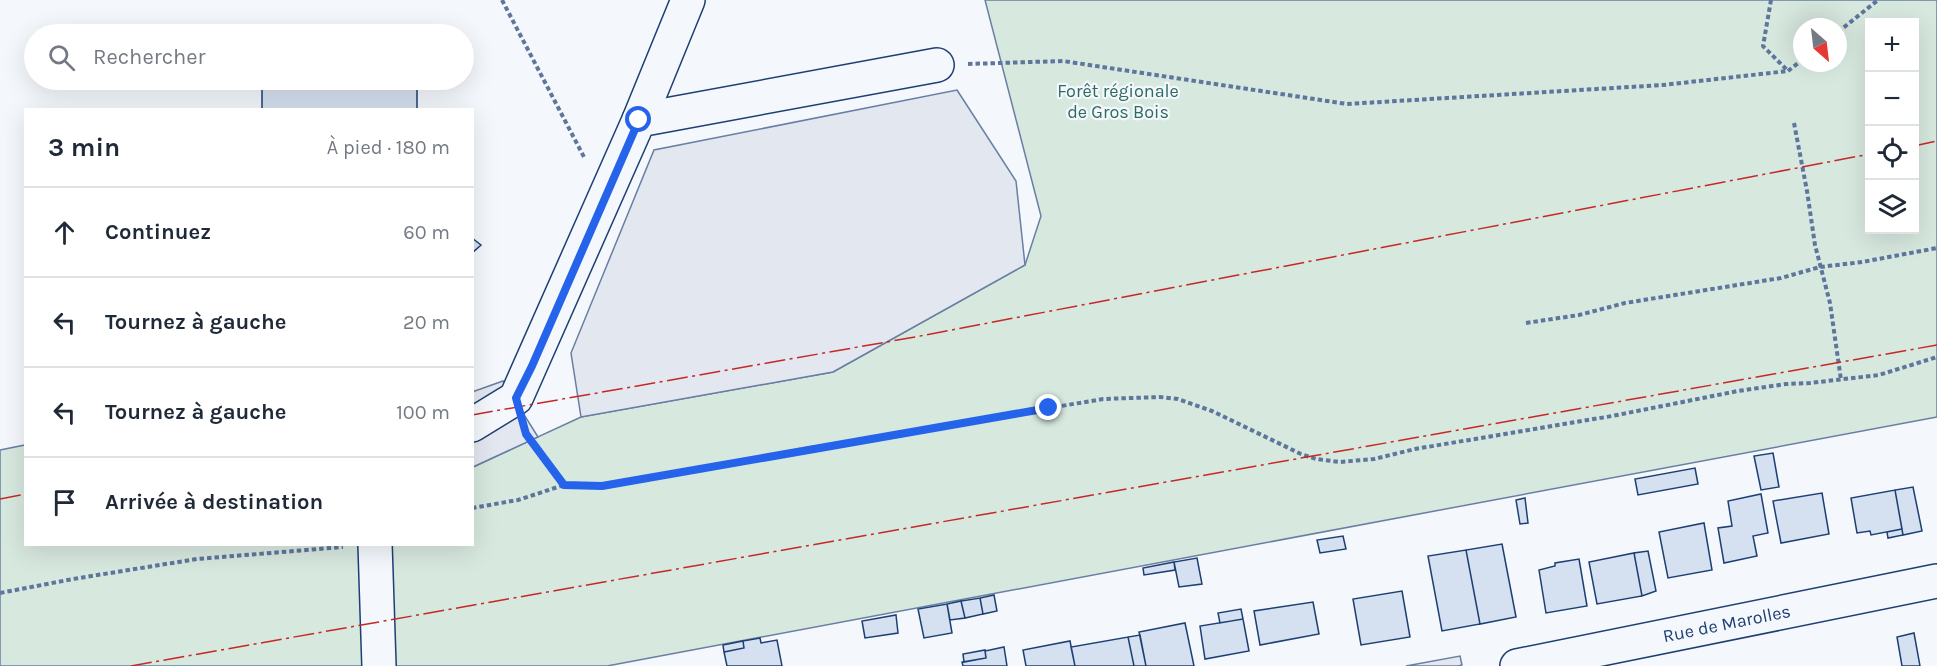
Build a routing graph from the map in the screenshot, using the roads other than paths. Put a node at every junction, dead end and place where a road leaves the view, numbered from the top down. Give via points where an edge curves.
1 (688, 0) edge
2 (938, 65) road end
3 (639, 120) junction
4 (474, 424) edge
5 (364, 546) edge
6 (1937, 581) edge
7 (379, 666) edge
8 (1516, 666) edge

1 - 3 street
2 - 3 street
3 - 4 street via 516,398
5 - 7 street
6 - 8 street, Rue de Marolles

